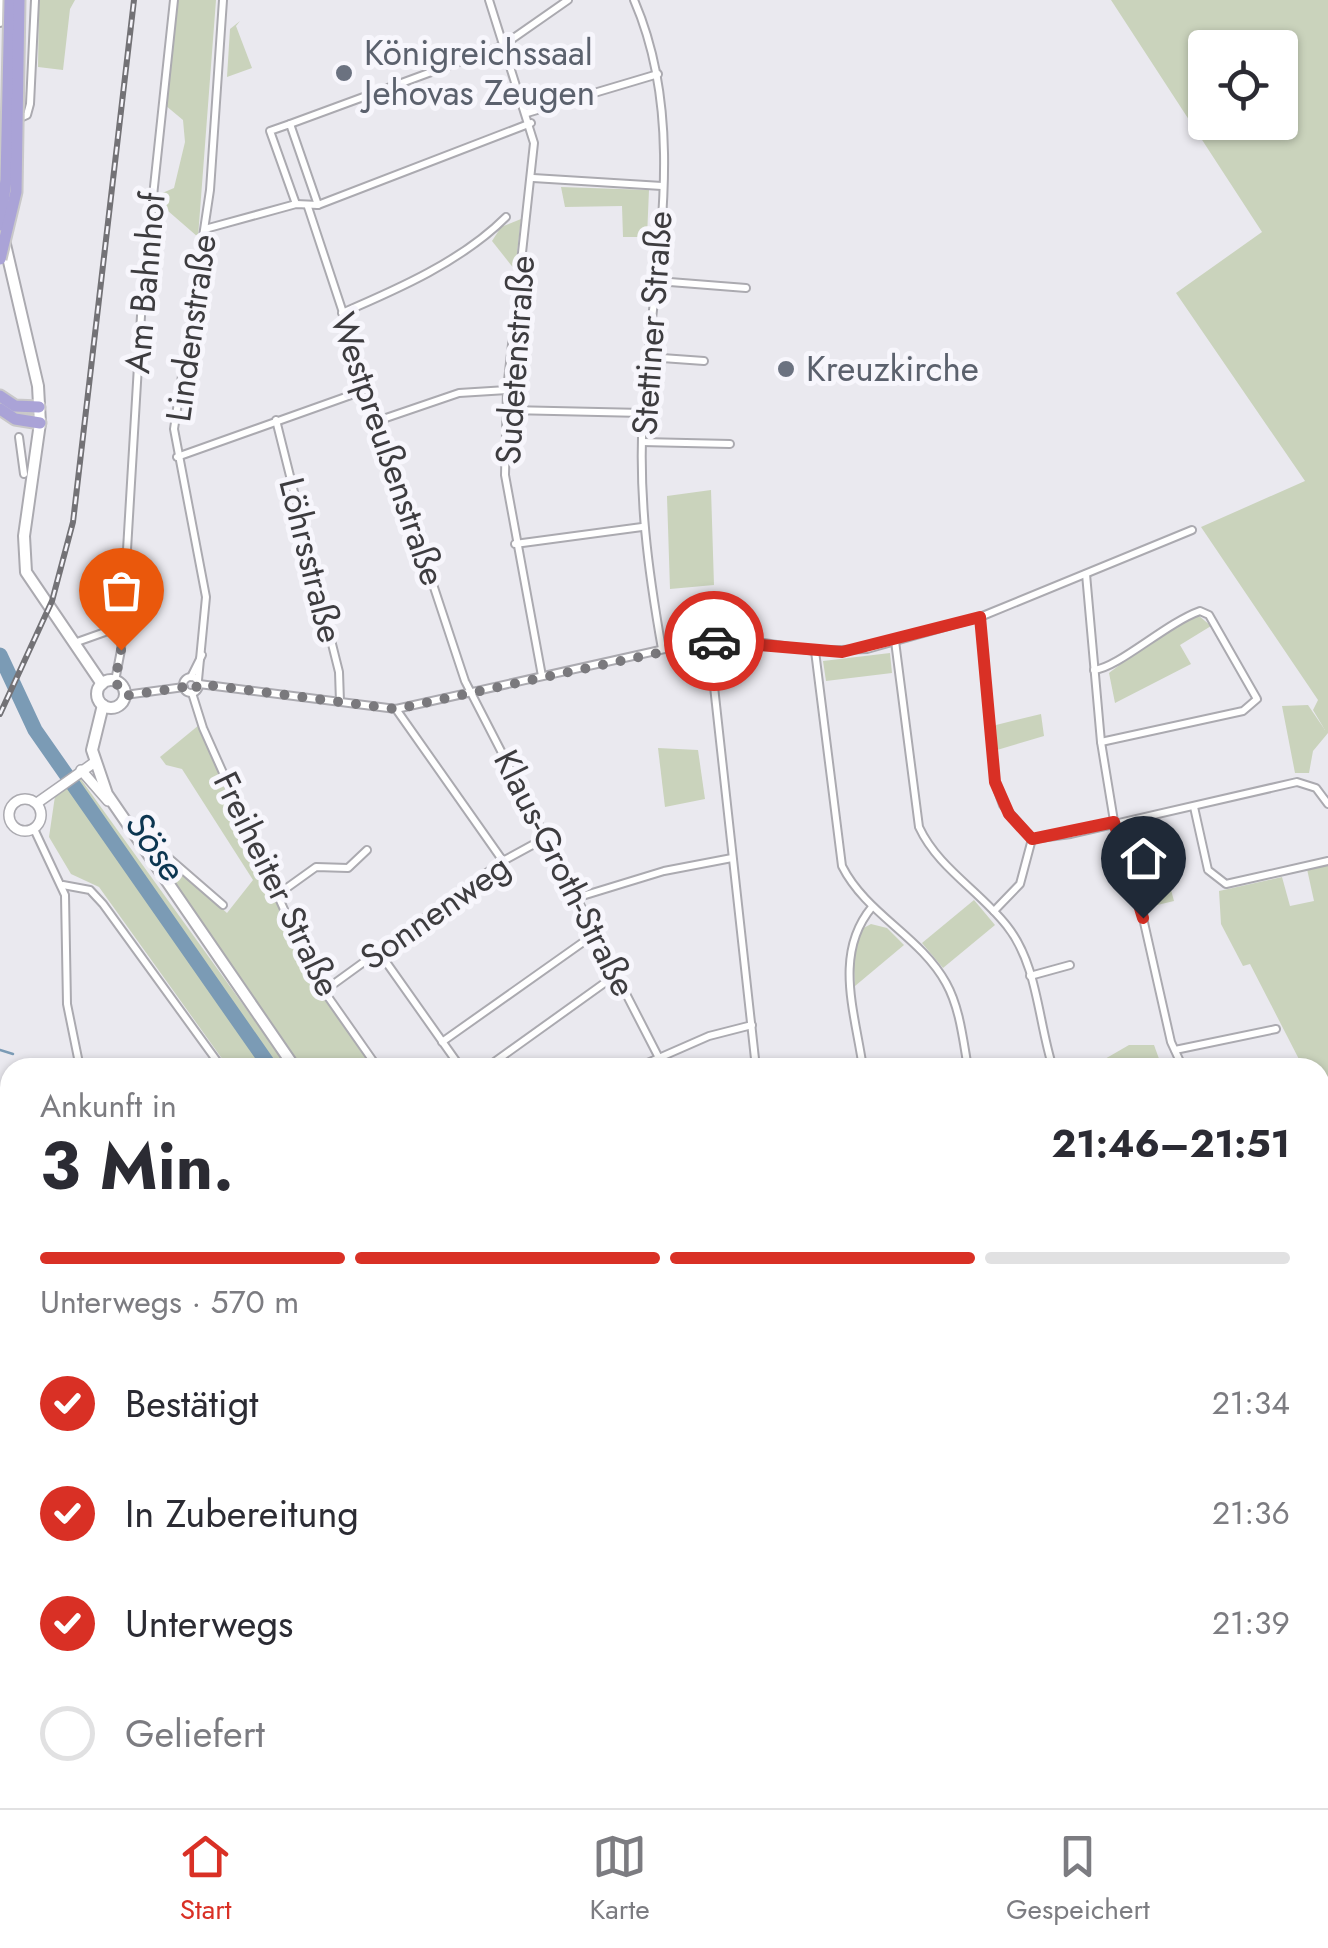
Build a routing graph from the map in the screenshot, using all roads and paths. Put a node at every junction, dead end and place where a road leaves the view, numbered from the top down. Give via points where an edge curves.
1 (0, 0) edge
2 (10, 0) edge
3 (19, 0) edge
4 (35, 0) edge
5 (174, 0) edge
6 (223, 0) edge
7 (489, 0) edge
8 (568, 0) edge
9 (634, 0) edge
10 (0, 20) edge
11 (502, 46) junction
12 (658, 74) junction
13 (527, 113) junction
14 (531, 122) junction
15 (290, 124) junction
16 (0, 127) edge
17 (533, 178) junction
18 (662, 186) junction
19 (296, 204) junction
20 (318, 205) junction
21 (308, 206) junction
22 (0, 211) edge
23 (506, 217) dead end
24 (0, 226) edge
25 (205, 229) junction
26 (0, 259) edge
27 (658, 281) junction
28 (746, 288) dead end
29 (342, 314) junction
30 (648, 357) junction
31 (704, 361) dead end
32 (368, 389) junction
33 (508, 390) junction
34 (0, 397) edge
35 (39, 408) junction
36 (0, 409) edge
37 (508, 410) junction
38 (643, 413) junction
39 (276, 420) junction
40 (380, 420) junction
41 (40, 424) junction
42 (19, 437) dead end
43 (642, 442) junction
44 (730, 444) dead end
45 (177, 458) junction
46 (24, 460) junction
47 (38, 462) junction
48 (24, 474) dead end
49 (642, 527) junction
50 (1192, 530) dead end
51 (514, 544) junction
52 (1086, 574) junction
53 (980, 617) junction
54 (122, 626) junction
55 (708, 641) junction
56 (77, 642) junction
57 (895, 642) junction
58 (662, 649) junction
59 (815, 651) junction
60 (1094, 670) junction
61 (542, 677) junction
62 (196, 680) junction
63 (115, 681) junction
64 (102, 684) junction
65 (184, 687) junction
66 (469, 691) junction
67 (192, 692) junction
68 (124, 696) junction
69 (340, 702) junction
70 (103, 704) junction
71 (396, 709) junction
72 (1101, 742) junction
73 (92, 745) junction
74 (94, 762) junction
75 (79, 771) junction
76 (37, 803) junction
77 (1328, 804) edge
78 (1194, 806) junction
79 (5, 807) edge
80 (114, 807) junction
81 (1114, 822) junction
82 (34, 829) junction
83 (128, 830) junction
84 (547, 837) junction
85 (1032, 839) junction
86 (368, 850) dead end
87 (732, 858) junction
88 (1328, 860) edge
89 (503, 862) junction
90 (63, 885) junction
91 (277, 894) junction
92 (579, 897) junction
93 (223, 905) dead end
94 (872, 908) junction
95 (994, 911) junction
96 (596, 933) junction
97 (379, 952) junction
98 (1070, 965) dead end
99 (617, 974) junction
100 (1030, 976) junction
101 (324, 991) junction
102 (752, 1025) junction
103 (1276, 1029) dead end
104 (442, 1042) junction
105 (1174, 1050) junction
106 (658, 1056) junction
107 (78, 1058) edge
108 (215, 1058) edge
109 (287, 1058) edge
110 (371, 1058) edge
111 (454, 1058) edge
112 (500, 1058) edge
113 (654, 1058) edge
114 (755, 1058) edge
115 (863, 1058) edge
116 (965, 1058) edge
117 (1050, 1058) edge
118 (1178, 1058) edge

1 - 10 main road
2 - 24 highway, bridge
3 - 26 highway, bridge via 16,192
4 - 16 street via 30,104 27,114
5 - 54 street, Am Bahnhof via 142,299
6 - 25 street, Lindenstraße
7 - 11 street, Sudetenstraße
8 - 11 street
9 - 12 street, Stettiner Straße
11 - 13 street, Sudetenstraße
11 - 15 street
12 - 13 street
12 - 18 street, Stettiner Straße
13 - 14 street, Sudetenstraße
14 - 17 street, Sudetenstraße
14 - 20 street
15 - 19 street via 270,130
15 - 20 street
17 - 18 street
17 - 33 street, Sudetenstraße
18 - 27 street, Stettiner Straße
19 - 21 street
19 - 25 street
20 - 21 street
21 - 29 street, Westpreußenstraße
22 - 35 main road via 31,341
23 - 29 street via 486,237
25 - 45 street, Lindenstraße via 174,429
27 - 28 street
27 - 30 street, Stettiner Straße
29 - 32 street, Westpreußenstraße
30 - 31 street
30 - 38 street, Stettiner Straße
32 - 39 street
32 - 40 street, Westpreußenstraße
33 - 37 street, Sudetenstraße
33 - 40 street via 459,393
34 - 35 highway
35 - 41 main road
36 - 41 highway
37 - 38 street
37 - 51 street, Sudetenstraße
38 - 43 street, Stettiner Straße
39 - 45 street
39 - 69 street, Löhrsstraße via 339,672
40 - 66 street, Westpreußenstraße
41 - 47 main road
42 - 46 street
43 - 44 street
43 - 49 street, Stettiner Straße
45 - 62 street, Lindenstraße via 206,597
46 - 47 street
46 - 48 street
47 - 56 main road via 24,536 26,572
49 - 51 street
49 - 58 street, Stettiner Straße
50 - 52 street
51 - 61 street, Sudetenstraße
52 - 53 street
52 - 60 street
53 - 57 street
53 - 85 street via 995,782 1009,814
54 - 56 street
54 - 63 street, Am Bahnhof
55 - 58 street
55 - 59 street
55 - 87 street
56 - 64 main road
57 - 59 street
57 - 95 street via 918,827
58 - 61 street
59 - 94 street via 838,854
60 - 72 street
60 - 72 street via 1108,669 1160,629 1200,612 1209,615 1257,699 1242,711
61 - 66 street
62 - 65 street
62 - 67 street
62 - 69 street
63 - 64 main road
63 - 68 main road
64 - 70 main road
65 - 67 street
65 - 68 street
66 - 71 street
66 - 84 street, Klaus-Groth-Straße
67 - 91 street, Freiheiter Straße
68 - 70 main road via 115,707
69 - 71 street
70 - 73 main road
71 - 89 street
72 - 81 street
73 - 74 main road
73 - 75 street
74 - 75 street
74 - 80 main road
75 - 76 street
75 - 80 street
76 - 79 street via 22,799
76 - 82 street via 41,820
77 - 78 street via 1316,788 1297,782
78 - 81 street
78 - 88 street via 1208,870 1226,884
79 - 82 street via 15,828
80 - 83 main road
81 - 85 street
81 - 105 street
82 - 90 street
83 - 93 street via 134,827
83 - 109 main road
84 - 89 street, Sonnenweg
84 - 92 street, Klaus-Groth-Straße
85 - 95 street via 1020,884
86 - 91 street via 348,868 316,867
87 - 92 street
87 - 102 street
89 - 97 street, Sonnenweg
90 - 107 street via 68,1004
90 - 108 street via 90,890 103,904
91 - 101 street, Freiheiter Straße
92 - 96 street, Klaus-Groth-Straße
94 - 115 street via 848,952
94 - 116 street via 946,982
95 - 100 street via 1010,929
96 - 99 street, Klaus-Groth-Straße
96 - 104 street
97 - 101 street, Sonnenweg
97 - 104 street
98 - 100 street
99 - 106 street, Klaus-Groth-Straße
99 - 112 street
100 - 117 street
101 - 110 street, Freiheiter Straße
102 - 106 street
102 - 114 street
103 - 105 street
104 - 111 street
105 - 118 street
106 - 113 street

